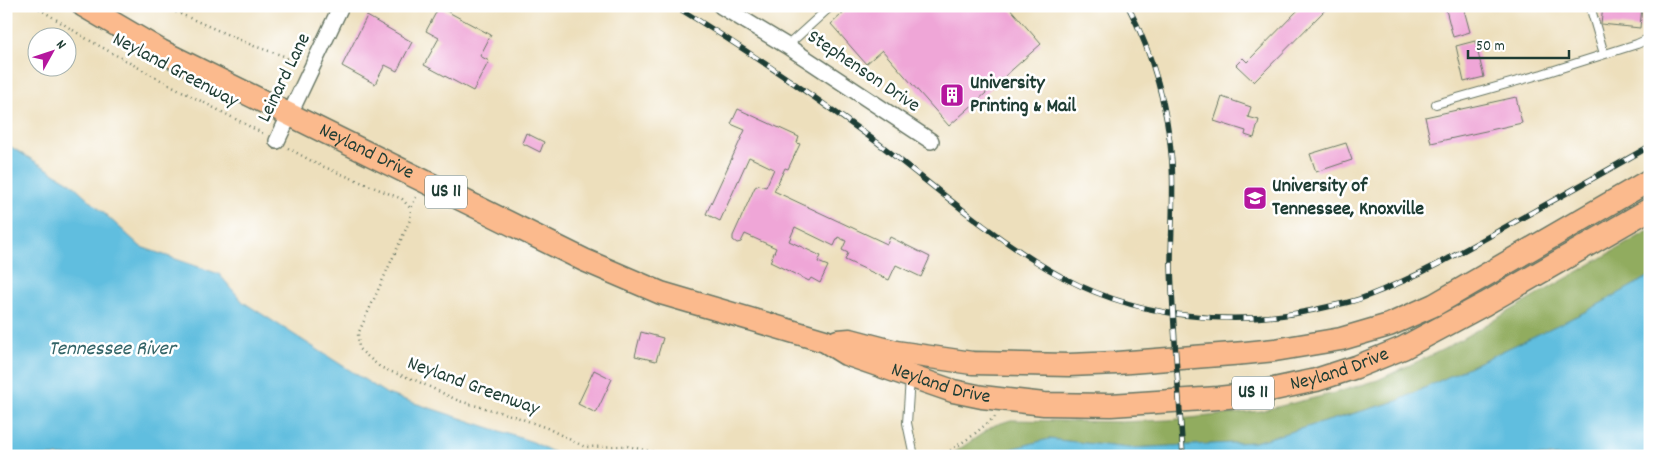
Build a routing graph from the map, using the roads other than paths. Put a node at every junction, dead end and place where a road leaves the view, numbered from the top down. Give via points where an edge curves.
1 (84, 6) edge
2 (341, 6) edge
3 (721, 6) edge
4 (831, 6) edge
5 (1590, 6) edge
6 (1650, 38) edge
7 (787, 46) junction
8 (1604, 54) junction
9 (1436, 104) dead end
10 (290, 114) junction
11 (277, 141) road end
12 (931, 141) dead end
13 (1650, 180) edge
14 (1650, 209) edge
15 (825, 341) junction
16 (910, 376) junction
17 (914, 456) edge

1 - 10 main road, Neyland Drive / US 11 via 161,51
2 - 10 street, Leinard Lane
3 - 7 street, Stephenson Drive
4 - 7 lane
5 - 8 lane
6 - 8 lane
7 - 12 street, Stephenson Drive
8 - 9 lane
10 - 11 street, Leinard Lane
10 - 15 main road, Neyland Drive / US 11 via 584,260 661,293
13 - 15 main road, Neyland Drive / US 11 via 1426,309 1389,325 1341,339 1265,351 1069,365 972,362 896,352 850,340
14 - 16 main road, Neyland Drive / US 11 via 1419,340 1380,358 1316,380 1227,397 1111,405 1044,404 982,397
15 - 16 main road, Neyland Drive / US 11 via 846,354
16 - 17 lane via 907,423

